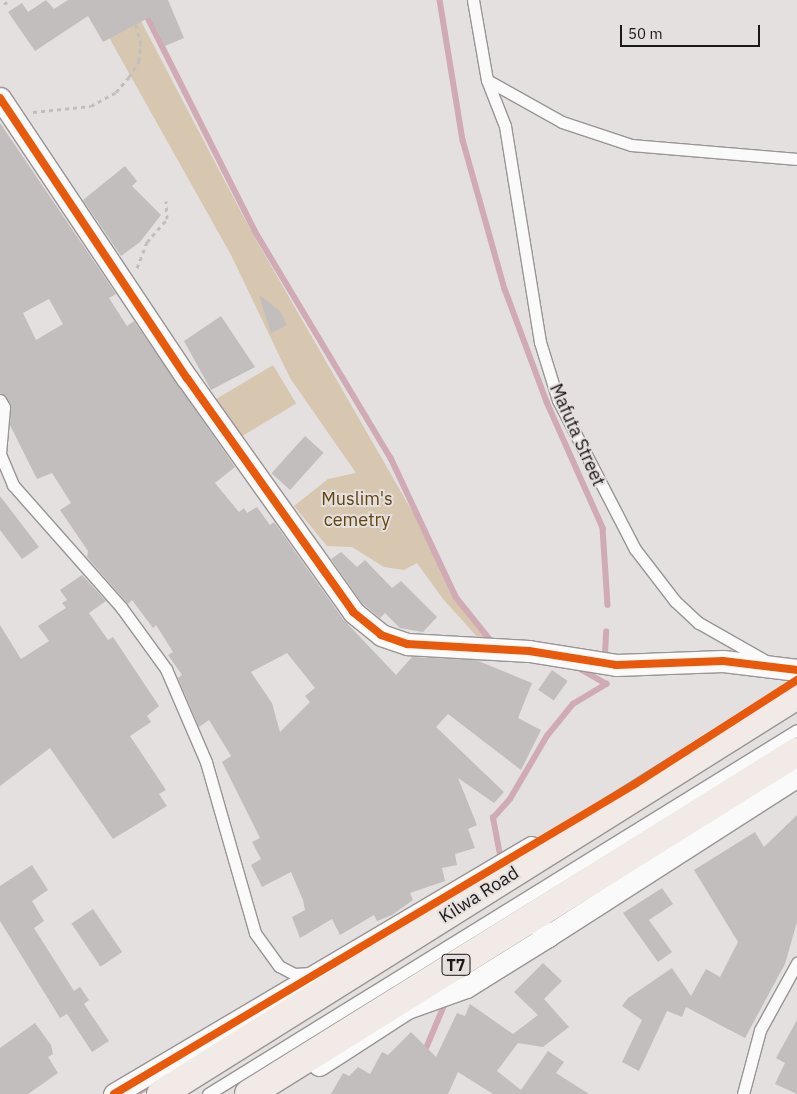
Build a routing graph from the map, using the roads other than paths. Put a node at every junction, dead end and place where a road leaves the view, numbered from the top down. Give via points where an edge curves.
1 (473, 0) edge
2 (487, 80) junction
3 (5, 105) edge
4 (797, 160) edge
5 (0, 400) edge
6 (770, 663) junction
7 (797, 670) edge
8 (797, 680) edge
9 (797, 695) edge
10 (797, 730) edge
11 (797, 752) edge
12 (797, 776) edge
13 (540, 927) junction
14 (797, 963) edge
15 (314, 973) junction
16 (339, 983) junction
17 (114, 1094) edge
18 (161, 1094) edge
19 (208, 1094) edge
20 (249, 1094) edge
21 (274, 1094) edge
22 (743, 1094) edge

1 - 2 lane, Mafuta Street via 485,48
2 - 4 lane via 562,122 631,145
2 - 6 lane, Mafuta Street via 505,126 540,342 558,400 580,449 635,549 675,601 699,623
3 - 6 street via 133,299 353,612 381,635 407,644 529,651 616,665
5 - 15 lane via 4,407 0,454 13,485 121,607 166,669 206,762 255,932 279,966 294,974
6 - 7 street
8 - 15 street via 635,784
9 - 16 highway, Kilwa Road
10 - 19 lane
11 - 13 highway, T7
12 - 13 street
13 - 20 highway, T7
13 - 21 street via 466,987 407,1008
14 - 22 lane via 760,1030
15 - 16 lane
15 - 17 street
16 - 18 highway, Kilwa Road

